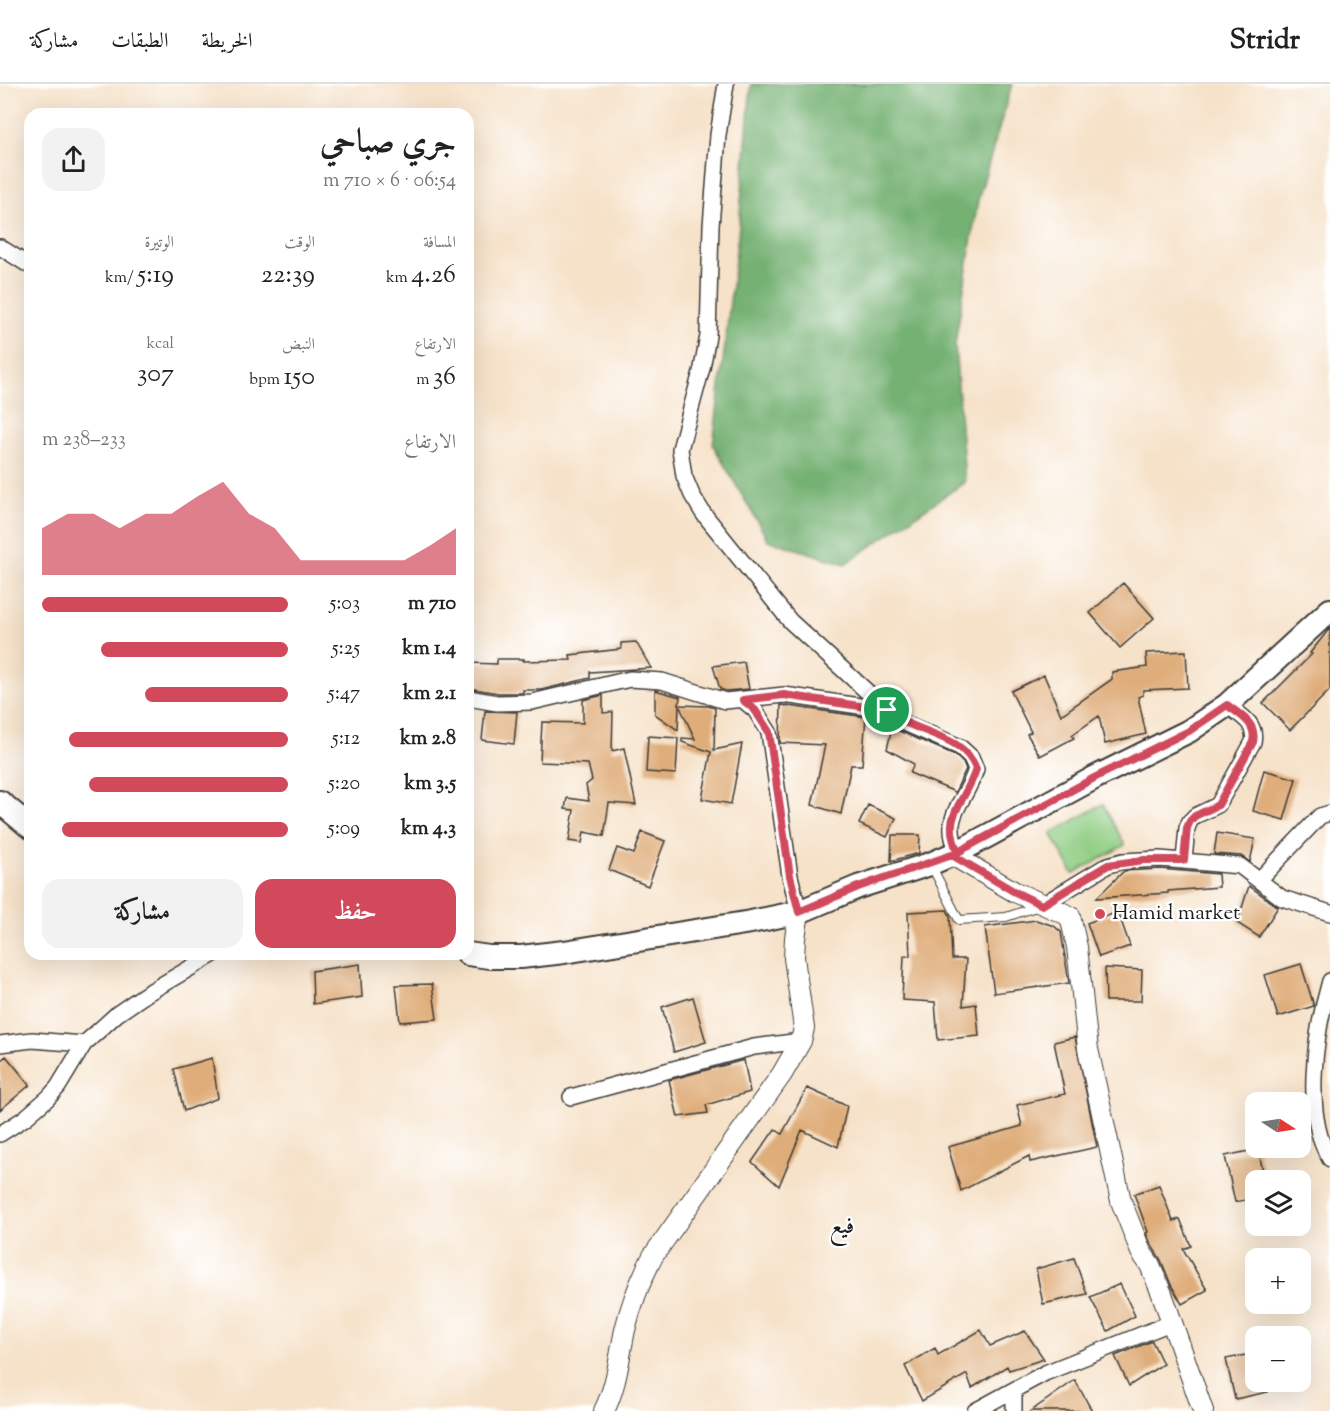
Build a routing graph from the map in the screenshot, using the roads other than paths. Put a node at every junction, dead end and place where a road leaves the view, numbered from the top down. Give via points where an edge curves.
1 (726, 84) edge
2 (0, 247) edge
3 (24, 262) edge
4 (1330, 610) edge
5 (474, 699) edge
6 (743, 700) junction
7 (1227, 705) junction
8 (887, 710) junction
9 (1330, 813) edge
10 (955, 853) junction
11 (1184, 860) junction
12 (930, 864) junction
13 (1259, 880) junction
14 (1042, 905) junction
15 (799, 912) junction
16 (1330, 913) edge
17 (474, 955) edge
18 (204, 960) edge
19 (1330, 981) edge
20 (801, 1041) junction
21 (0, 1044) edge
22 (84, 1044) junction
23 (571, 1097) dead end
24 (0, 1134) edge
25 (1330, 1160) edge
26 (1173, 1322) junction
27 (1014, 1390) junction
28 (604, 1411) edge
29 (975, 1411) edge
30 (1014, 1411) edge
31 (1203, 1411) edge

1 - 8 street via 711,226 708,336 681,439 684,476 703,513 790,621
2 - 3 street
4 - 7 main road
5 - 6 street via 532,702 630,679 662,681 718,700
6 - 8 street via 784,695
6 - 15 street via 755,710 769,732
7 - 10 main road via 1189,731
7 - 11 street via 1252,726 1253,742 1218,805 1190,821
8 - 10 street via 903,723 960,747 974,763 972,782 950,827
9 - 13 street via 1309,826
10 - 12 main road
10 - 14 street
11 - 13 street via 1240,866
11 - 14 street via 1108,865
12 - 14 lane via 959,920 1006,918
12 - 15 main road via 858,887
13 - 16 street via 1282,898
14 - 26 street via 1070,916 1088,1049 1121,1201
15 - 17 main road via 564,952 521,957
15 - 20 street via 794,958 804,1028
18 - 22 street via 126,1007
19 - 25 street via 1315,1059 1317,1116
20 - 23 street via 754,1047
20 - 28 street via 641,1278 614,1387
21 - 22 street via 32,1040
22 - 24 street via 48,1098
26 - 27 street via 1045,1373
26 - 31 street
27 - 29 street
27 - 30 street

